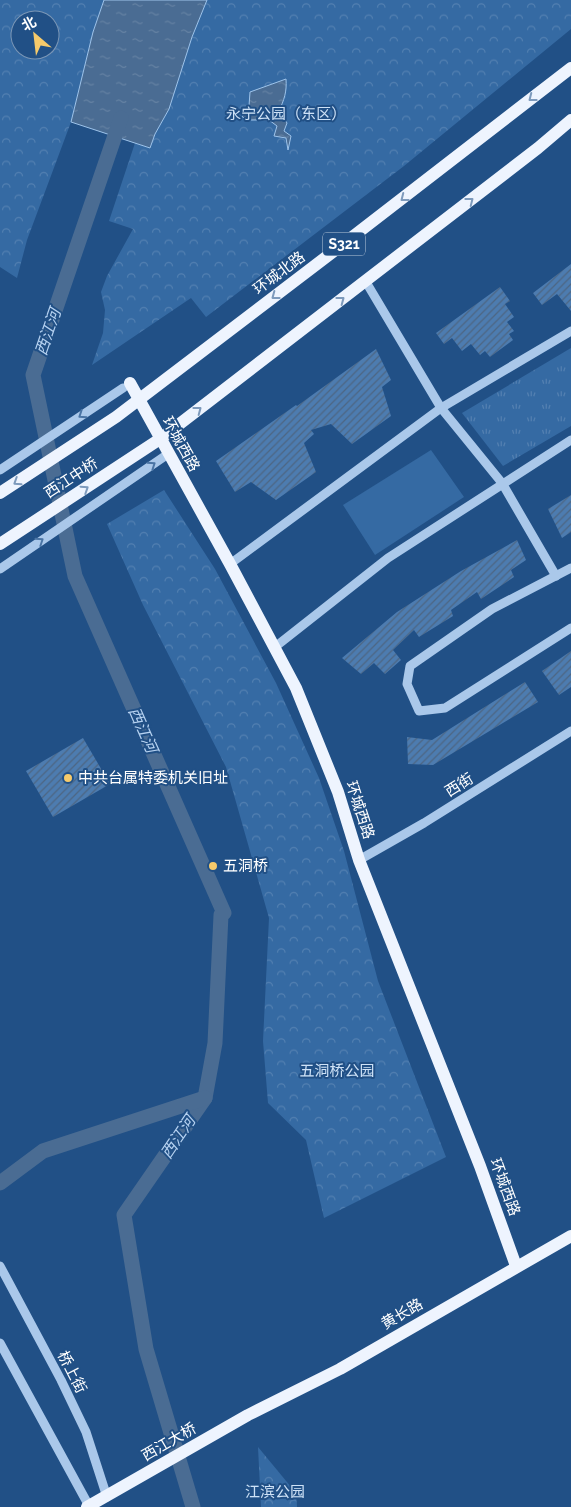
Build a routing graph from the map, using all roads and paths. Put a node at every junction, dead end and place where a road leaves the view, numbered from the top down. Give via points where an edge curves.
1 (571, 68) edge
2 (571, 120) edge
3 (366, 282) junction
4 (571, 331) edge
5 (126, 386) joint
6 (138, 400) junction
7 (441, 408) junction
8 (160, 439) junction
9 (571, 440) edge
10 (168, 454) junction
11 (0, 470) edge
12 (502, 483) junction
13 (0, 493) edge
14 (0, 544) edge
15 (230, 564) junction
16 (571, 568) edge
17 (0, 569) edge
18 (556, 576) junction
19 (571, 628) edge
20 (275, 647) junction
21 (571, 731) edge
22 (359, 860) junction
23 (571, 1236) edge
24 (0, 1266) edge
25 (516, 1266) junction
26 (0, 1343) edge
27 (248, 1415) joint
28 (107, 1497) junction
29 (88, 1507) edge

1 -> 6 main road, 环城北路 / S321
3 -> 2 main road, S321
3 - 7 street
8 -> 3 main road, S321
4 - 7 street
5 - 6 main road, 环城西路
5 -> 11 street
6 - 8 main road, 环城西路
6 -> 13 main road, 环城北路 / S321
7 - 12 street
7 - 15 street
8 - 10 main road, 环城西路
14 -> 8 main road, 西江中桥 / S321
9 - 12 street
10 - 15 main road, 环城西路
17 -> 10 street
12 - 18 street
12 - 20 street via 388,558
15 - 20 main road, 环城西路
16 - 18 street
18 - 19 street via 492,609 410,666 407,684 419,711 445,708
20 - 22 main road, 环城西路 via 296,688 338,792
21 - 22 street, 西街
22 - 25 main road, 环城西路
23 - 25 main road, 黄长路
24 - 28 street, 桥上街 via 62,1380 86,1432
25 - 27 main road, 黄长路 via 340,1369
26 - 29 street
27 - 28 main road, 西江大桥
28 - 29 main road

